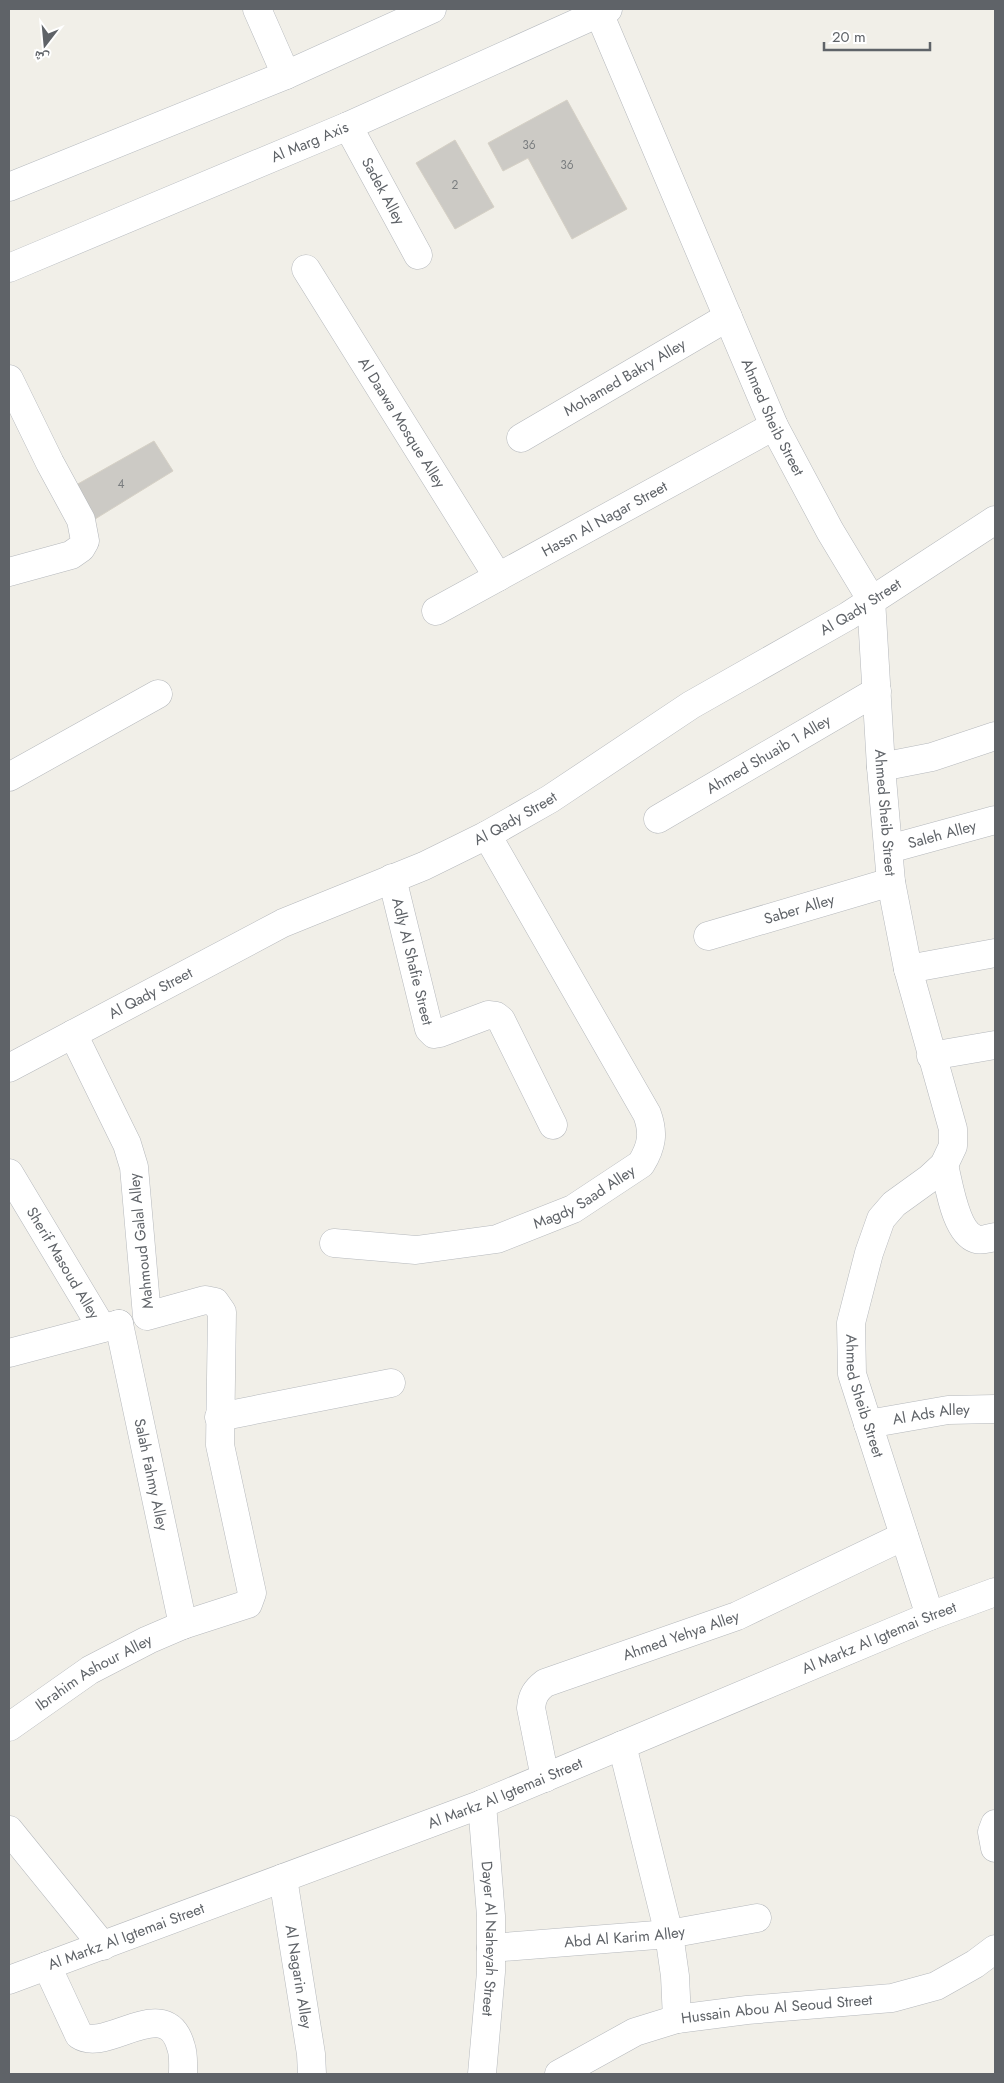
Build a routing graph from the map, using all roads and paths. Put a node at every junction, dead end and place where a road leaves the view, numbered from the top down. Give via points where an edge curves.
1 (257, 9) edge
2 (432, 9) edge
3 (603, 11) edge
4 (286, 74) junction
5 (348, 126) junction
6 (9, 187) edge
7 (418, 255) dead end
8 (9, 268) edge
9 (306, 269) dead end
10 (728, 317) junction
11 (9, 379) edge
12 (774, 426) junction
13 (521, 438) dead end
14 (995, 520) edge
15 (9, 572) edge
16 (498, 577) junction
17 (871, 600) junction
18 (436, 611) dead end
19 (877, 691) junction
20 (158, 694) dead end
21 (995, 736) edge
22 (880, 767) junction
23 (9, 777) edge
24 (658, 819) dead end
25 (995, 820) edge
26 (486, 835) junction
27 (888, 849) junction
28 (392, 878) junction
29 (891, 882) junction
30 (708, 936) dead end
31 (995, 953) edge
32 (908, 969) junction
33 (74, 1034) junction
34 (995, 1045) edge
35 (931, 1056) junction
36 (9, 1068) edge
37 (553, 1125) dead end
38 (944, 1165) junction
39 (9, 1173) edge
40 (995, 1237) edge
41 (334, 1243) dead end
42 (147, 1316) junction
43 (110, 1326) junction
44 (9, 1353) edge
45 (391, 1384) dead end
46 (995, 1410) edge
47 (219, 1416) junction
48 (868, 1424) junction
49 (904, 1536) junction
50 (995, 1592) edge
51 (930, 1616) junction
52 (183, 1625) junction
53 (9, 1727) edge
54 (622, 1745) junction
55 (545, 1778) junction
56 (482, 1804) junction
57 (995, 1824) edge
58 (9, 1830) edge
59 (995, 1848) edge
60 (283, 1878) junction
61 (757, 1918) dead end
62 (669, 1934) junction
63 (103, 1946) junction
64 (491, 1948) junction
65 (995, 1949) edge
66 (47, 1966) junction
67 (9, 1980) edge
68 (677, 2019) junction
69 (183, 2074) edge
70 (312, 2074) edge
71 (482, 2074) edge
72 (559, 2074) edge

1 - 4 street
2 - 4 street
3 - 5 street, Al Marg Axis
3 - 10 street, Ahmed Sheib Street
4 - 6 street
5 - 7 street, Sadek Alley
5 - 8 street, Al Marg Axis
9 - 16 street, Al Daawa Mosque Alley
10 - 12 street, Ahmed Sheib Street
10 - 13 street, Mohamed Bakry Alley
11 - 15 street via 81,520 85,541 71,554
12 - 16 street, Hassn Al Nagar Street
12 - 17 street, Ahmed Sheib Street
14 - 17 street, Al Qady Street
16 - 18 street, Hassn Al Nagar Street
17 - 19 street, Ahmed Sheib Street
17 - 26 street, Al Qady Street via 691,705 550,799
19 - 22 street, Ahmed Sheib Street
19 - 24 street, Ahmed Shuaib 1 Alley
20 - 23 street
21 - 22 street via 932,757
22 - 27 street, Ahmed Sheib Street
25 - 27 street, Saleh Alley
26 - 28 street, Al Qady Street
26 - 41 street, Magdy Saad Alley via 647,1114 652,1126 648,1153 641,1164 573,1210 497,1239 416,1250
27 - 29 street, Ahmed Sheib Street
28 - 33 street, Al Qady Street via 283,924
28 - 37 street, Adly Al Shafie Street via 429,1029 434,1034 440,1033 488,1015 496,1016 501,1020
29 - 30 street, Saber Alley
29 - 32 street, Ahmed Sheib Street
31 - 32 street
32 - 35 street, Ahmed Sheib Street
33 - 36 street, Al Qady Street
33 - 42 street, Mahmoud Galal Alley via 127,1144 134,1167
34 - 35 street
35 - 38 street, Ahmed Sheib Street via 953,1129 953,1146
38 - 40 street via 957,1215 967,1233 982,1240
38 - 48 street, Ahmed Sheib Street via 894,1204 881,1219 869,1253 851,1323 852,1374
39 - 43 street, Sherif Masoud Alley
42 - 43 street, Sherif Masoud Alley
42 - 47 street, Mahmoud Galal Alley via 205,1300 219,1306 223,1318
43 - 44 street, Sherif Masoud Alley
43 - 52 street, Salah Fahmy Alley
45 - 47 street
46 - 48 street, Al Ads Alley via 948,1410
47 - 52 street, Mahmoud Galal Alley via 225,1478 252,1597 248,1604
48 - 49 street, Ahmed Sheib Street
49 - 51 street, Ahmed Sheib Street
49 - 55 street, Ahmed Yehya Alley via 737,1616 545,1683 534,1694 530,1708
50 - 51 street, Al Markz Al Igtemai Street
51 - 54 street, Al Markz Al Igtemai Street
52 - 53 street, Ibrahim Ashour Alley via 90,1670
54 - 55 street, Al Markz Al Igtemai Street
54 - 62 street
55 - 56 street, Al Markz Al Igtemai Street
56 - 60 street, Al Markz Al Igtemai Street
56 - 64 street, Dayer Al Naheyah Street
57 - 59 street via 992,1832
58 - 63 street
60 - 63 street, Al Markz Al Igtemai Street
60 - 70 street, Al Nagarin Alley
61 - 62 street, Abd Al Karim Alley
62 - 64 street, Abd Al Karim Alley
62 - 68 street
63 - 66 street, Al Markz Al Igtemai Street
64 - 71 street, Dayer Al Naheyah Street
65 - 68 street, Hussain Abou Al Seoud Street via 936,1986 892,1998
66 - 67 street, Al Markz Al Igtemai Street
66 - 69 street via 80,2034 95,2039 148,2023 160,2024 171,2029 178,2038
68 - 72 street, Hussain Abou Al Seoud Street via 612,2043

